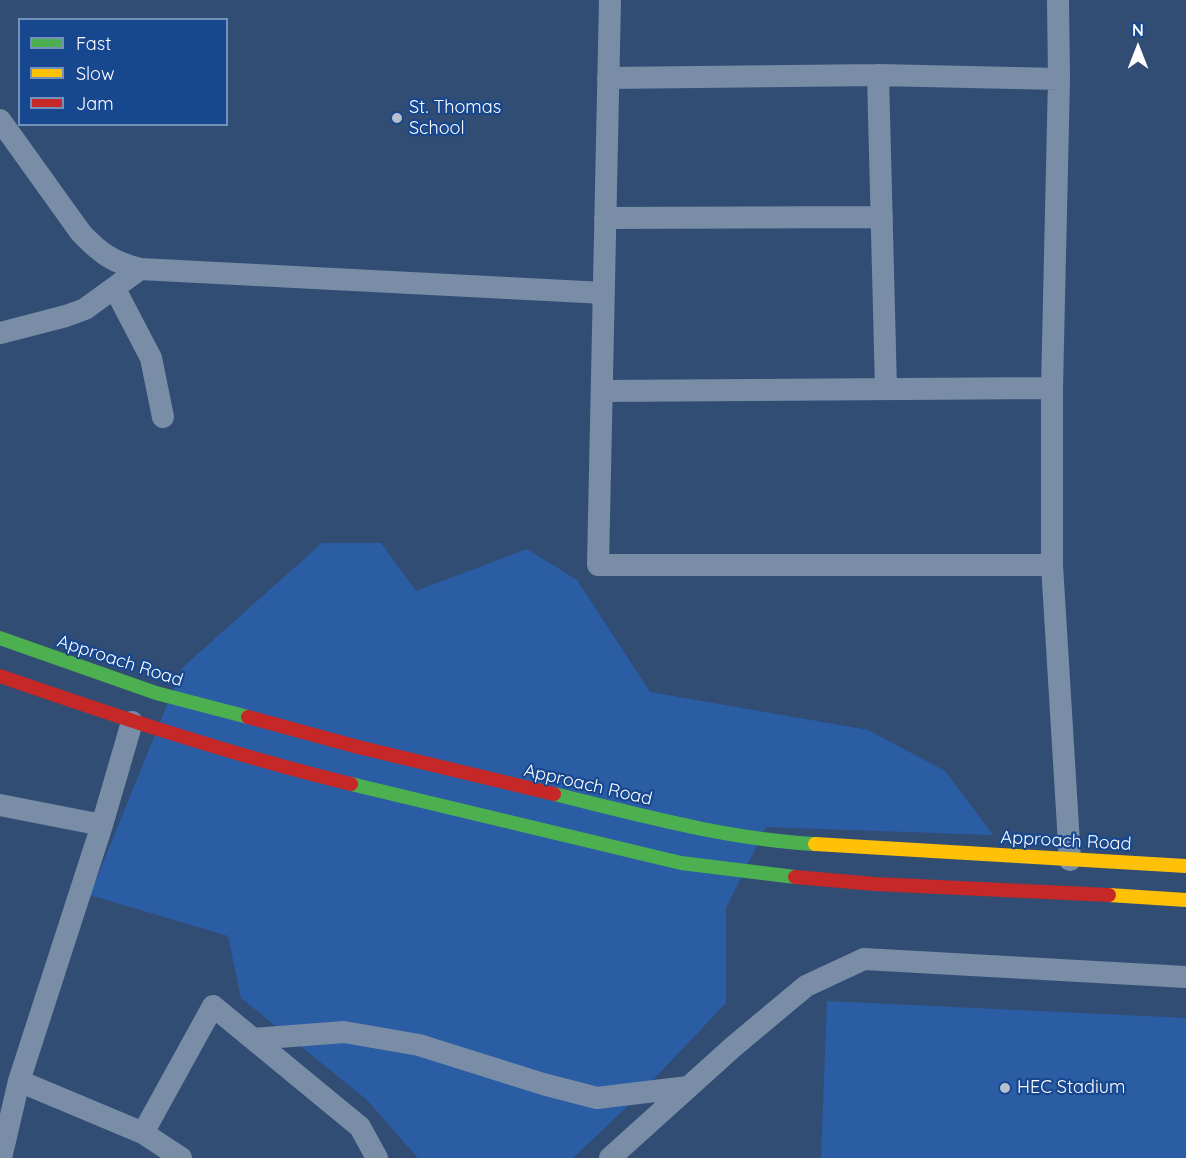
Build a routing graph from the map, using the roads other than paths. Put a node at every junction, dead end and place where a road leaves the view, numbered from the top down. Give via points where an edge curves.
1 (610, 0) edge
2 (1058, 0) edge
3 (878, 75) junction
4 (609, 78) junction
5 (1059, 79) junction
6 (0, 120) edge
7 (882, 217) junction
8 (605, 218) junction
9 (140, 269) junction
10 (115, 289) junction
11 (604, 293) junction
12 (0, 333) edge
13 (1052, 388) junction
14 (886, 389) junction
15 (602, 391) junction
16 (162, 417) dead end
17 (1052, 565) junction
18 (0, 638) edge
19 (0, 676) edge
20 (132, 722) junction
21 (0, 805) edge
22 (102, 825) junction
23 (1070, 860) junction
24 (1186, 866) edge
25 (1186, 900) edge
26 (1186, 977) edge
27 (253, 1039) junction
28 (19, 1081) junction
29 (688, 1087) junction
30 (142, 1133) junction
31 (1, 1148) edge
32 (181, 1158) edge
33 (377, 1158) edge
34 (610, 1158) edge

1 - 4 street
2 - 5 street
3 - 4 street
3 - 5 street
3 - 7 street
4 - 8 street
5 - 13 street
6 - 9 street via 96,249
7 - 8 street
7 - 14 street
8 - 11 street
9 - 10 street
9 - 11 street
10 - 12 street via 85,309
10 - 16 street via 151,358
11 - 15 street
13 - 14 street
13 - 17 street
14 - 15 street
15 - 17 street via 598,565
17 - 23 street
18 - 23 street, Approach Road via 156,693 358,747 693,828 782,842
19 - 20 street
20 - 22 street
20 - 25 street via 292,770 681,863 875,884
21 - 22 street
22 - 28 street
23 - 24 street, Approach Road
26 - 29 street via 864,959 806,986
27 - 29 street via 344,1032 419,1045 597,1098
27 - 30 street via 213,1006
27 - 33 street via 360,1127
28 - 30 street
28 - 31 street
29 - 34 street
30 - 32 street

